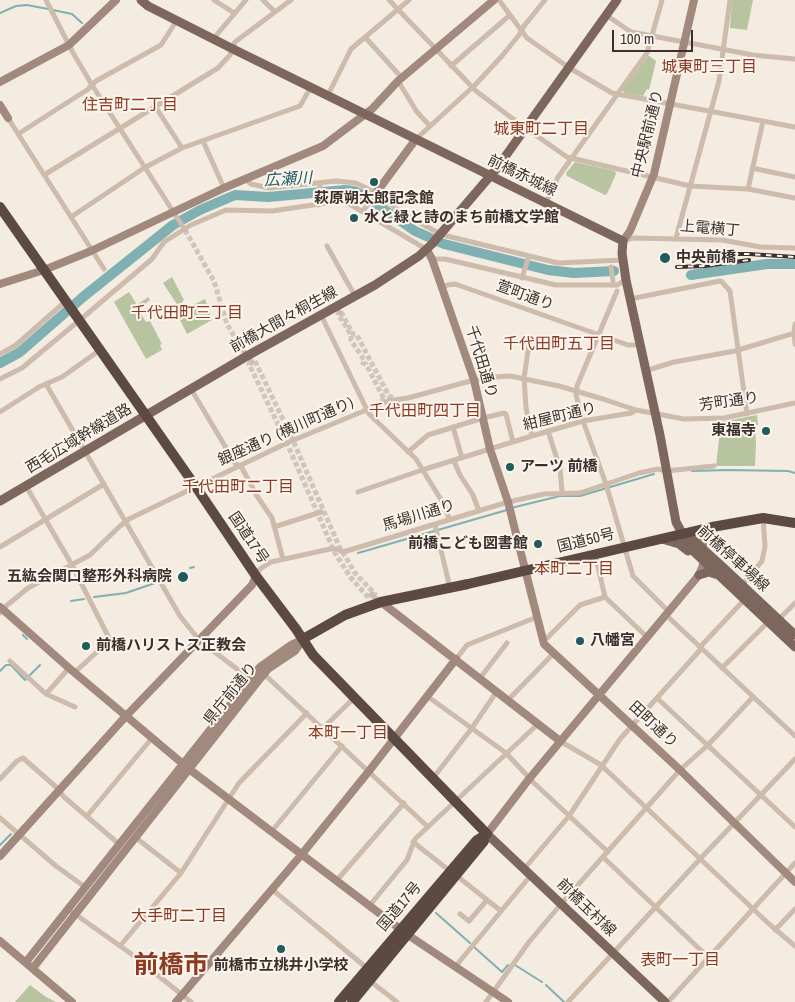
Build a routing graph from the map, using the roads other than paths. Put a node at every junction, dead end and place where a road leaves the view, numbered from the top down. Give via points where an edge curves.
1 (116, 0) edge
2 (141, 0) edge
3 (214, 0) edge
4 (246, 0) edge
5 (263, 0) edge
6 (291, 0) edge
7 (389, 0) edge
8 (409, 0) edge
9 (494, 0) edge
10 (499, 0) edge
11 (545, 0) edge
12 (617, 0) edge
13 (662, 0) edge
14 (694, 0) edge
15 (730, 0) edge
16 (47, 3) edge
17 (398, 10) junction
18 (274, 12) junction
19 (234, 13) junction
20 (510, 15) junction
21 (606, 15) junction
22 (177, 20) junction
23 (521, 30) junction
24 (653, 36) junction
25 (365, 37) junction
26 (214, 38) junction
27 (684, 43) junction
28 (69, 45) junction
29 (436, 48) junction
30 (233, 49) junction
31 (724, 50) junction
32 (795, 59) edge
33 (451, 66) junction
34 (568, 66) junction
35 (400, 79) junction
36 (0, 82) edge
37 (92, 84) junction
38 (472, 87) junction
39 (311, 88) junction
40 (618, 94) junction
41 (328, 95) junction
42 (670, 104) junction
43 (0, 105) edge
44 (155, 106) junction
45 (711, 111) junction
46 (365, 114) junction
47 (8, 118) joint
48 (763, 121) junction
49 (430, 126) junction
50 (525, 127) junction
51 (795, 127) edge
52 (119, 128) junction
53 (18, 134) junction
54 (416, 139) junction
55 (203, 141) junction
56 (182, 148) junction
57 (571, 158) junction
58 (144, 168) junction
59 (752, 168) junction
60 (44, 175) junction
61 (490, 176) junction
62 (795, 177) edge
63 (653, 178) junction
64 (245, 179) junction
65 (320, 185) junction
66 (690, 186) junction
67 (224, 188) junction
68 (748, 189) junction
69 (374, 195) junction
70 (795, 198) edge
71 (546, 203) junction
72 (319, 205) junction
73 (0, 207) edge
74 (363, 211) junction
75 (174, 212) junction
76 (71, 217) junction
77 (184, 228) junction
78 (440, 235) junction
79 (676, 238) junction
80 (624, 241) junction
81 (327, 246) dead end
82 (429, 247) junction
83 (795, 248) edge
84 (92, 251) junction
85 (529, 256) junction
86 (432, 259) junction
87 (623, 260) junction
88 (611, 268) dead end
89 (104, 269) dead end
90 (44, 270) junction
91 (523, 276) junction
92 (614, 283) junction
93 (0, 284) edge
94 (627, 284) junction
95 (443, 288) junction
96 (355, 296) junction
97 (630, 299) junction
98 (67, 302) junction
99 (321, 314) junction
100 (77, 316) junction
101 (795, 324) edge
102 (794, 333) edge
103 (599, 335) junction
104 (529, 344) dead end
105 (795, 344) edge
106 (640, 345) junction
107 (241, 348) tunnel mouth
108 (100, 350) junction
109 (739, 350) junction
110 (0, 354) edge
111 (250, 359) junction
112 (645, 371) junction
113 (524, 378) junction
114 (0, 379) edge
115 (474, 380) junction
116 (46, 384) junction
117 (191, 389) junction
118 (576, 391) junction
119 (795, 403) edge
120 (368, 409) junction
121 (636, 410) junction
122 (0, 412) edge
123 (654, 413) junction
124 (747, 414) junction
125 (146, 415) junction
126 (483, 418) junction
127 (582, 421) junction
128 (453, 428) junction
129 (548, 431) junction
130 (532, 436) junction
131 (514, 442) junction
132 (490, 449) junction
133 (85, 451) junction
134 (408, 452) junction
135 (462, 458) junction
136 (454, 460) junction
137 (239, 465) junction
138 (714, 466) dead end
139 (422, 470) junction
140 (666, 472) junction
141 (104, 484) junction
142 (606, 484) junction
143 (26, 486) junction
144 (196, 487) junction
145 (358, 492) dead end
146 (562, 492) junction
147 (0, 501) edge
148 (508, 502) junction
149 (321, 512) dead end
150 (479, 512) junction
151 (763, 518) junction
152 (45, 519) junction
153 (450, 520) junction
154 (126, 521) junction
155 (795, 523) edge
156 (274, 527) junction
157 (712, 527) junction
158 (436, 528) junction
159 (682, 533) junction
160 (662, 538) junction
161 (0, 547) edge
162 (625, 547) junction
163 (703, 549) junction
164 (595, 554) junction
165 (283, 559) junction
166 (709, 562) junction
167 (72, 565) junction
168 (526, 571) junction
169 (700, 574) junction
170 (256, 576) junction
171 (722, 578) junction
172 (742, 585) junction
173 (450, 588) junction
174 (371, 595) dead end
175 (605, 597) junction
176 (745, 599) junction
177 (382, 602) junction
178 (795, 603) edge
179 (1, 610) edge
180 (667, 613) junction
181 (537, 617) junction
182 (779, 620) junction
183 (768, 621) junction
184 (795, 635) edge
185 (542, 638) junction
186 (647, 638) junction
187 (199, 640) junction
188 (303, 640) junction
189 (507, 642) dead end
190 (795, 647) edge
191 (701, 649) junction
192 (554, 653) junction
193 (456, 659) junction
194 (10, 661) dead end
195 (722, 668) junction
196 (72, 670) junction
197 (264, 674) junction
198 (250, 678) junction
199 (480, 678) junction
200 (497, 691) junction
201 (46, 694) junction
202 (600, 694) junction
203 (427, 696) junction
204 (752, 697) junction
205 (354, 698) junction
206 (657, 698) junction
207 (508, 700) junction
208 (75, 707) dead end
209 (307, 713) junction
210 (126, 716) junction
211 (538, 724) junction
212 (632, 725) junction
213 (323, 728) junction
214 (472, 728) junction
215 (795, 736) edge
216 (152, 738) junction
217 (394, 738) junction
218 (560, 741) junction
219 (708, 745) junction
220 (342, 746) junction
221 (506, 754) junction
222 (795, 759) edge
223 (182, 763) junction
224 (602, 765) junction
225 (189, 770) junction
226 (680, 770) junction
227 (369, 771) junction
228 (433, 778) junction
229 (0, 779) edge
230 (529, 779) junction
231 (59, 792) junction
232 (761, 795) junction
233 (228, 798) junction
234 (455, 802) junction
235 (404, 803) junction
236 (646, 808) junction
237 (86, 816) junction
238 (569, 816) junction
239 (0, 818) edge
240 (736, 822) junction
241 (428, 827) junction
242 (795, 827) edge
243 (272, 831) junction
244 (20, 834) junction
245 (487, 834) junction
246 (135, 837) junction
247 (413, 842) junction
248 (119, 844) junction
249 (608, 852) junction
250 (302, 854) junction
251 (0, 856) edge
252 (603, 857) junction
253 (700, 859) junction
254 (795, 863) edge
255 (527, 872) junction
256 (786, 872) junction
257 (181, 873) junction
258 (453, 873) junction
259 (337, 880) junction
260 (795, 882) edge
261 (85, 887) junction
262 (270, 891) junction
263 (487, 900) junction
264 (561, 904) junction
265 (370, 905) junction
266 (656, 907) junction
267 (753, 908) junction
268 (68, 909) junction
269 (795, 909) edge
270 (501, 911) junction
271 (75, 914) junction
272 (460, 914) dead end
273 (775, 930) junction
274 (404, 932) junction
275 (0, 940) edge
276 (120, 946) junction
277 (795, 946) edge
278 (614, 954) junction
279 (709, 958) junction
280 (26, 962) junction
281 (455, 967) junction
282 (33, 968) junction
283 (368, 969) junction
284 (370, 981) junction
285 (493, 991) junction
286 (182, 994) junction
287 (72, 1002) edge
288 (176, 1002) edge
289 (191, 1002) edge
290 (339, 1002) edge
291 (352, 1002) edge
292 (397, 1002) edge
293 (486, 1002) edge
294 (508, 1002) edge
295 (568, 1002) edge
296 (666, 1002) edge

1 - 28 street
2 - 22 main road, 前橋赤城線
3 - 19 street
4 - 19 street
5 - 18 street
6 - 18 street
7 - 17 street
8 - 17 street
9 - 29 street
10 - 20 street
11 - 23 street
12 - 21 main road
13 - 24 street
14 - 27 street, 中央駅前通り
15 - 31 street
16 - 28 street
17 - 25 street
17 - 29 street
18 - 30 street via 235,42
19 - 26 street
20 - 23 street
20 - 33 street
21 - 24 street via 631,32
21 - 34 main road
22 - 26 main road, 前橋赤城線
22 - 37 street via 161,45
23 - 34 street via 527,38
23 - 38 street via 502,56
24 - 27 street
24 - 40 street via 647,53
25 - 35 street
25 - 41 street via 350,51
26 - 30 main road, 前橋赤城線
27 - 31 street
27 - 42 street, 中央駅前通り
28 - 36 street
28 - 37 street
29 - 33 street
29 - 35 street
30 - 39 main road, 前橋赤城線
30 - 44 street via 218,68
31 - 32 street
31 - 45 street
33 - 38 street
34 - 40 street
34 - 50 main road
35 - 46 street
35 - 49 street via 417,112
37 - 52 street
37 - 53 street
38 - 49 street
38 - 50 street
39 - 41 main road, 前橋赤城線
39 - 55 street via 300,106
40 - 42 street
40 - 57 street
41 - 46 main road, 前橋赤城線
42 - 45 street
42 - 63 street, 中央駅前通り
43 - 47 street
44 - 52 street
44 - 56 street
45 - 48 street
45 - 66 street
46 - 54 main road, 前橋赤城線
46 - 64 street via 323,146
47 - 53 street
48 - 51 street
48 - 59 street
49 - 54 street
50 - 57 street
50 - 61 main road
52 - 58 street
52 - 60 street
53 - 60 street
54 - 61 main road, 前橋赤城線
54 - 69 street
55 - 56 street
55 - 67 street
56 - 58 street
57 - 63 street
57 - 71 street
58 - 75 street
58 - 76 street
59 - 62 street
59 - 68 street
60 - 76 street
61 - 71 main road, 前橋赤城線
61 - 78 main road
63 - 66 street
63 - 80 street, 中央駅前通り
64 - 65 street via 251,184 269,188
64 - 67 street
65 - 69 street via 336,181 356,183
65 - 72 street
66 - 68 street
66 - 79 street
67 - 75 street
68 - 70 street
69 - 74 street
69 - 78 street
71 - 80 main road, 前橋赤城線
72 - 74 street via 343,201
72 - 77 street via 226,210
73 - 90 highway, 国道17号
74 - 82 street
75 - 77 street
75 - 84 street
76 - 84 street
77 - 100 street via 164,242 152,259
78 - 82 main road, 前橋大間々桐生線
78 - 85 street
79 - 80 street, 上電横丁
79 - 83 street, 上電横丁
80 - 87 main road
81 - 96 street
82 - 86 street, 千代田通り
82 - 96 main road, 前橋大間々桐生線 via 405,266
84 - 89 street
84 - 90 street
85 - 87 street via 567,263
85 - 91 street
86 - 91 street
86 - 95 street, 千代田通り
87 - 94 main road
88 - 92 street
90 - 93 street
90 - 98 highway, 国道17号
91 - 92 street via 564,286
92 - 94 street
92 - 94 street
92 - 103 street
94 - 97 main road
95 - 103 street, 萱町通り via 455,284
95 - 115 street, 千代田通り
96 - 99 main road, 前橋大間々桐生線 via 338,310
97 - 106 main road
97 - 109 street via 721,281 730,291
98 - 100 highway, 国道17号
98 - 110 street via 16,345
99 - 111 main road, 前橋大間々桐生線
99 - 120 street
100 - 108 highway, 国道17号
100 - 114 street via 22,368
101 - 102 street
102 - 105 street
102 - 109 street
103 - 106 street, 萱町通り via 628,345
103 - 118 street
104 - 113 street
106 - 112 main road
107 - 111 street
108 - 116 street
108 - 125 highway, 国道17号
109 - 112 street
109 - 124 street
111 - 117 main road, 前橋大間々桐生線
112 - 123 main road
113 - 115 street, 銀座通り (横川町通り) via 495,376
113 - 118 street, 銀座通り (横川町通り)
113 - 130 street
115 - 120 street, 銀座通り (横川町通り)
115 - 126 street, 千代田通り
116 - 122 street
116 - 133 street
117 - 125 main road, 前橋大間々桐生線
117 - 137 street
118 - 121 street, 芳町通り
118 - 127 street
119 - 124 street, 芳町通り
120 - 134 street via 369,414
120 - 137 street, 銀座通り (横川町通り)
121 - 123 street, 芳町通り
121 - 127 street, 紺屋町通り via 631,414
123 - 124 street, 芳町通り via 689,419
123 - 140 main road
125 - 133 main road, 西毛広域幹線道路
125 - 144 highway, 国道17号
126 - 128 street
126 - 131 street via 506,414
126 - 132 street, 千代田通り
127 - 129 street, 紺屋町通り
127 - 142 street
128 - 134 street via 428,435
128 - 135 street
129 - 130 street, 紺屋町通り
129 - 146 street via 560,468
130 - 131 street, 紺屋町通り
131 - 132 street, 紺屋町通り
132 - 135 street, 紺屋町通り
132 - 148 street, 千代田通り
133 - 141 street
133 - 143 main road, 西毛広域幹線道路
134 - 139 street
135 - 136 street, 紺屋町通り
136 - 139 street, 紺屋町通り
136 - 150 street
137 - 144 street, 銀座通り (横川町通り)
137 - 156 street via 272,518
138 - 140 street, 馬場川通り
139 - 145 street, 紺屋町通り
139 - 153 street via 444,503
140 - 142 street, 馬場川通り via 658,469
140 - 159 main road via 676,522
141 - 152 street
141 - 154 street
142 - 146 street, 馬場川通り via 580,493
142 - 162 street
143 - 147 main road, 西毛広域幹線道路
143 - 152 street
144 - 154 street, 銀座通り (横川町通り)
144 - 170 highway, 国道17号
146 - 148 street, 馬場川通り
148 - 150 street, 馬場川通り
148 - 168 street, 千代田通り
149 - 156 street
150 - 153 street, 馬場川通り
151 - 155 highway, 国道50号
151 - 157 highway, 国道50号
151 - 172 street via 765,546 762,561
152 - 161 street
152 - 167 street
153 - 158 street, 馬場川通り
154 - 167 street, 銀座通り (横川町通り) via 90,555
154 - 187 street via 180,616
156 - 165 street
157 - 159 highway, 国道50号
157 - 163 street via 703,536
158 - 165 street, 馬場川通り via 343,552 337,549
158 - 173 street
159 - 160 highway, 国道50号
159 - 163 main road, 前橋停車場線
159 - 166 main road, 前橋停車場線 via 690,548
160 - 162 highway, 国道50号
160 - 166 main road
162 - 164 highway, 国道50号
162 - 180 street via 634,576
163 - 166 main road, 前橋停車場線
164 - 168 highway, 国道50号
164 - 175 street
165 - 170 street, 馬場川通り via 266,564
166 - 169 main road
166 - 171 main road, 前橋停車場線
166 - 172 main road, 前橋停車場線
167 - 179 street, 銀座通り (横川町通り) via 22,592
167 - 196 street via 110,640
168 - 173 highway, 国道50号
168 - 181 street, 田町通り
169 - 171 main road via 712,572
169 - 180 street
170 - 187 street via 252,585
170 - 188 highway, 国道17号
171 - 176 main road, 前橋停車場線
172 - 182 main road, 前橋停車場線
173 - 177 highway, 国道50号
174 - 177 street
175 - 185 street via 580,605 547,638
175 - 186 street
176 - 183 main road, 前橋停車場線
176 - 191 street
177 - 188 highway, 国道50号 via 345,615
177 - 193 street
178 - 182 street
179 - 196 street
180 - 186 street
180 - 191 street
181 - 185 street, 田町通り
181 - 193 street via 467,645
182 - 183 street
182 - 184 main road, 前橋停車場線
183 - 190 main road, 前橋停車場線
183 - 195 street
185 - 192 street, 田町通り
186 - 202 street
187 - 198 street
187 - 210 street
188 - 197 street, 県庁前通り
188 - 198 street, 県庁前通り via 266,662
188 - 205 highway, 国道17号
189 - 199 street
191 - 195 street
191 - 206 street
192 - 202 street, 田町通り
192 - 207 street
193 - 199 street
193 - 203 street
194 - 201 street
195 - 204 street
196 - 201 street
196 - 210 street
197 - 209 street
197 - 225 street, 県庁前通り
198 - 223 street, 県庁前通り
199 - 200 street
200 - 207 street
200 - 214 street
201 - 208 street
202 - 212 street, 田町通り
202 - 218 street
203 - 214 street
203 - 217 street
204 - 215 street
204 - 219 street
205 - 213 street
205 - 217 highway, 国道17号
206 - 212 street
206 - 219 street
207 - 211 street
209 - 213 street
209 - 233 street via 242,779
210 - 216 street
210 - 231 street
211 - 218 street
211 - 221 street
212 - 224 street
212 - 226 street, 田町通り
213 - 220 street
214 - 221 street
214 - 228 street
216 - 223 street
216 - 237 street
217 - 227 street
217 - 228 highway, 国道17号
218 - 224 street
218 - 230 street
219 - 226 street
219 - 232 street
220 - 227 street
220 - 243 street
221 - 230 street
221 - 234 street
222 - 232 street
223 - 225 street
223 - 248 street, 県庁前通り
224 - 236 street
224 - 238 street
225 - 233 street
225 - 246 street, 県庁前通り
226 - 236 street
226 - 240 street, 田町通り
227 - 235 street
227 - 250 street
228 - 234 highway, 国道17号
229 - 231 street via 23,758
230 - 238 street
230 - 245 street
231 - 237 street
231 - 244 street
232 - 240 street
232 - 242 street
233 - 243 street
233 - 257 street
234 - 241 street
234 - 245 highway, 国道17号
235 - 241 street
235 - 259 street
236 - 249 street
236 - 253 street
237 - 248 street
238 - 249 street
238 - 255 street
239 - 244 street
240 - 253 street
240 - 256 street, 田町通り
241 - 247 street
243 - 250 street
244 - 251 street
244 - 261 street
245 - 255 main road, 前橋玉村線
245 - 258 highway, 国道17号 via 482,844
246 - 257 street
246 - 271 street, 県庁前通り
247 - 258 street
247 - 265 street via 407,860
248 - 261 street, 県庁前通り
249 - 252 street
250 - 259 street
250 - 262 street
252 - 264 street
252 - 266 street
253 - 266 street
253 - 267 street
254 - 256 street
255 - 264 main road, 前橋玉村線
255 - 270 street
256 - 260 street, 田町通り
256 - 267 street
257 - 276 street
258 - 263 street
258 - 274 highway, 国道17号
259 - 265 street
261 - 268 street, 県庁前通り
262 - 283 street
262 - 286 street
263 - 270 street
263 - 272 street via 468,922
264 - 278 main road, 前橋玉村線
264 - 285 street
265 - 274 street
266 - 278 street
266 - 279 street
267 - 273 street
267 - 279 street
268 - 271 street
268 - 280 street, 県庁前通り
269 - 273 street
270 - 281 street
271 - 276 street
271 - 282 street, 県庁前通り
273 - 277 street
274 - 281 street
274 - 283 highway, 国道17号
274 - 284 highway, 国道17号
275 - 280 street
276 - 286 street
278 - 295 street
278 - 296 main road, 前橋玉村線
279 - 296 street
280 - 282 street
281 - 285 street
282 - 287 street
283 - 290 highway, 国道17号
284 - 291 highway, 国道17号
284 - 292 street
285 - 293 street
285 - 294 street
286 - 288 street
286 - 289 street

